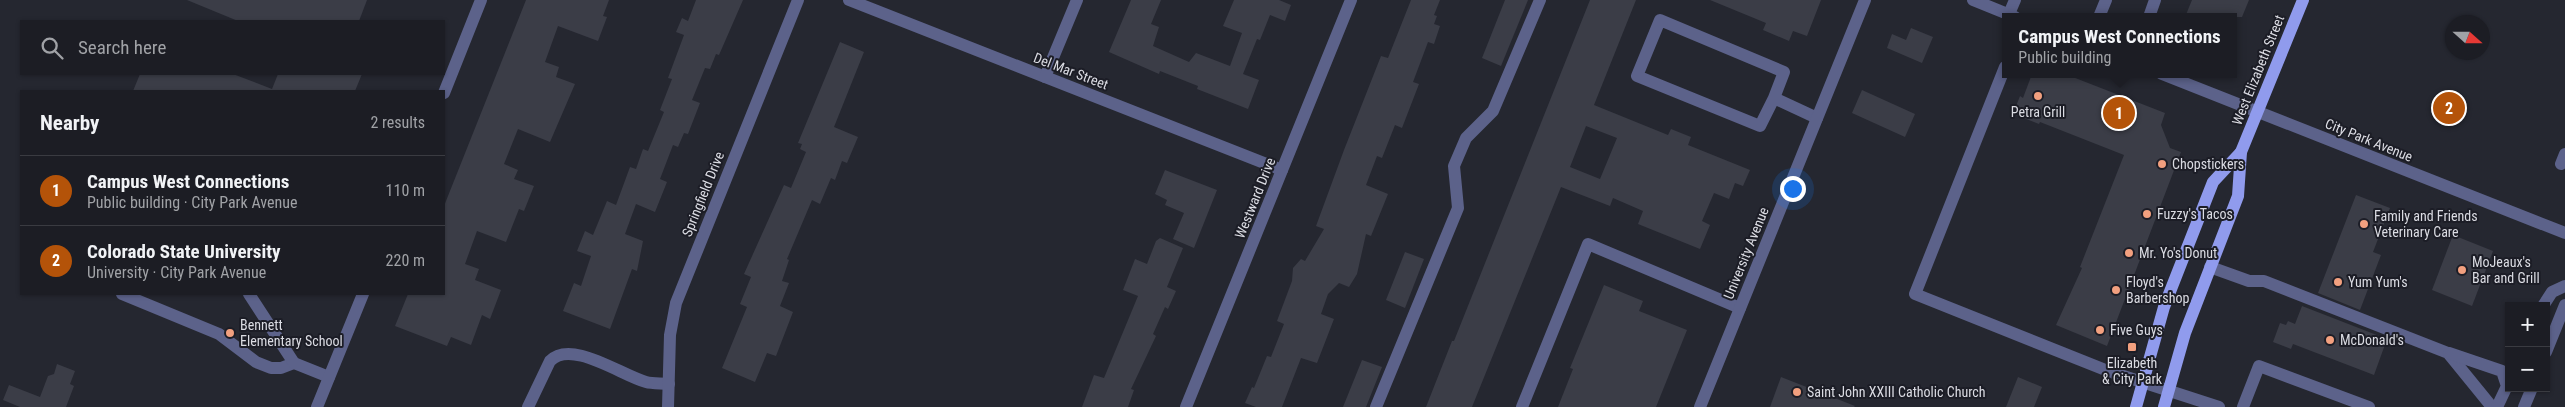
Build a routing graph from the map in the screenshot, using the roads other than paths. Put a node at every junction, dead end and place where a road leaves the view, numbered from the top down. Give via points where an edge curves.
1 (482, 0) edge
2 (798, 0) edge
3 (849, 0) edge
4 (1077, 0) edge
5 (1351, 0) edge
6 (1540, 0) edge
7 (1865, 0) edge
8 (1973, 0) edge
9 (2015, 0) edge
10 (2106, 0) edge
11 (2155, 0) edge
12 (2303, 0) edge
13 (2005, 13) edge
14 (2013, 13) edge
15 (2101, 13) edge
16 (2150, 13) edge
17 (2002, 75) edge
18 (1045, 77) junction
19 (2172, 78) edge
20 (445, 90) edge
21 (1774, 98) junction
22 (2258, 112) junction
23 (1817, 118) junction
24 (2241, 152) junction
25 (1282, 170) junction
26 (2565, 232) edge
27 (2210, 268) junction
28 (2565, 286) edge
29 (124, 295) edge
30 (249, 295) edge
31 (363, 295) edge
32 (2546, 302) edge
33 (2565, 305) edge
34 (1740, 308) junction
35 (2548, 347) edge
36 (2448, 353) junction
37 (294, 362) junction
38 (2505, 369) edge
39 (329, 377) junction
40 (2142, 382) junction
41 (669, 384) junction
42 (2169, 389) junction
43 (2505, 390) edge
44 (2530, 392) edge
45 (317, 407) edge
46 (528, 407) edge
47 (668, 407) edge
48 (1186, 407) edge
49 (1376, 407) edge
50 (1522, 407) edge
51 (1700, 407) edge
52 (2136, 407) edge
53 (2164, 407) edge
54 (2219, 407) edge
55 (2243, 407) edge
56 (2369, 407) edge
57 (2492, 407) edge
58 (2497, 407) edge
59 (2524, 407) edge

1 - 20 street
2 - 41 street, Springfield Drive via 676,303 670,335
3 - 18 street, Del Mar Street
4 - 18 street
5 - 25 street, Westward Drive
6 - 49 street via 1493,111 1466,138 1454,166 1458,208
7 - 23 street, University Avenue
8 - 13 street
9 - 14 street
10 - 15 street
11 - 16 street
12 - 22 main road, West Elizabeth Street
17 - 40 street via 1915,294
18 - 25 street, Del Mar Street
19 - 22 street, City Park Avenue
21 - 21 street via 1784,72 1660,20 1637,76 1760,126
21 - 23 street
22 - 24 main road, West Elizabeth Street
22 - 26 street, City Park Avenue
23 - 34 street, University Avenue
24 - 27 main road, West Elizabeth Street via 2238,196
24 - 40 main road, West Elizabeth Street via 2213,182 2164,307
25 - 48 street, Westward Drive
27 - 36 street via 2249,281 2264,282
27 - 42 main road, West Elizabeth Street
28 - 32 street via 2552,292
29 - 37 street via 219,334 256,362 281,368
30 - 37 street
31 - 39 street
33 - 35 street
34 - 50 street via 1588,244
34 - 51 street, University Avenue
36 - 38 street
36 - 57 street
37 - 39 street
39 - 45 street
40 - 42 street
40 - 52 main road, West Elizabeth Street
41 - 46 street via 648,383 589,358 566,352 550,361
41 - 47 street, Springfield Drive
42 - 53 main road, West Elizabeth Street
42 - 54 street
43 - 58 street
44 - 59 street
55 - 56 street via 2259,366

